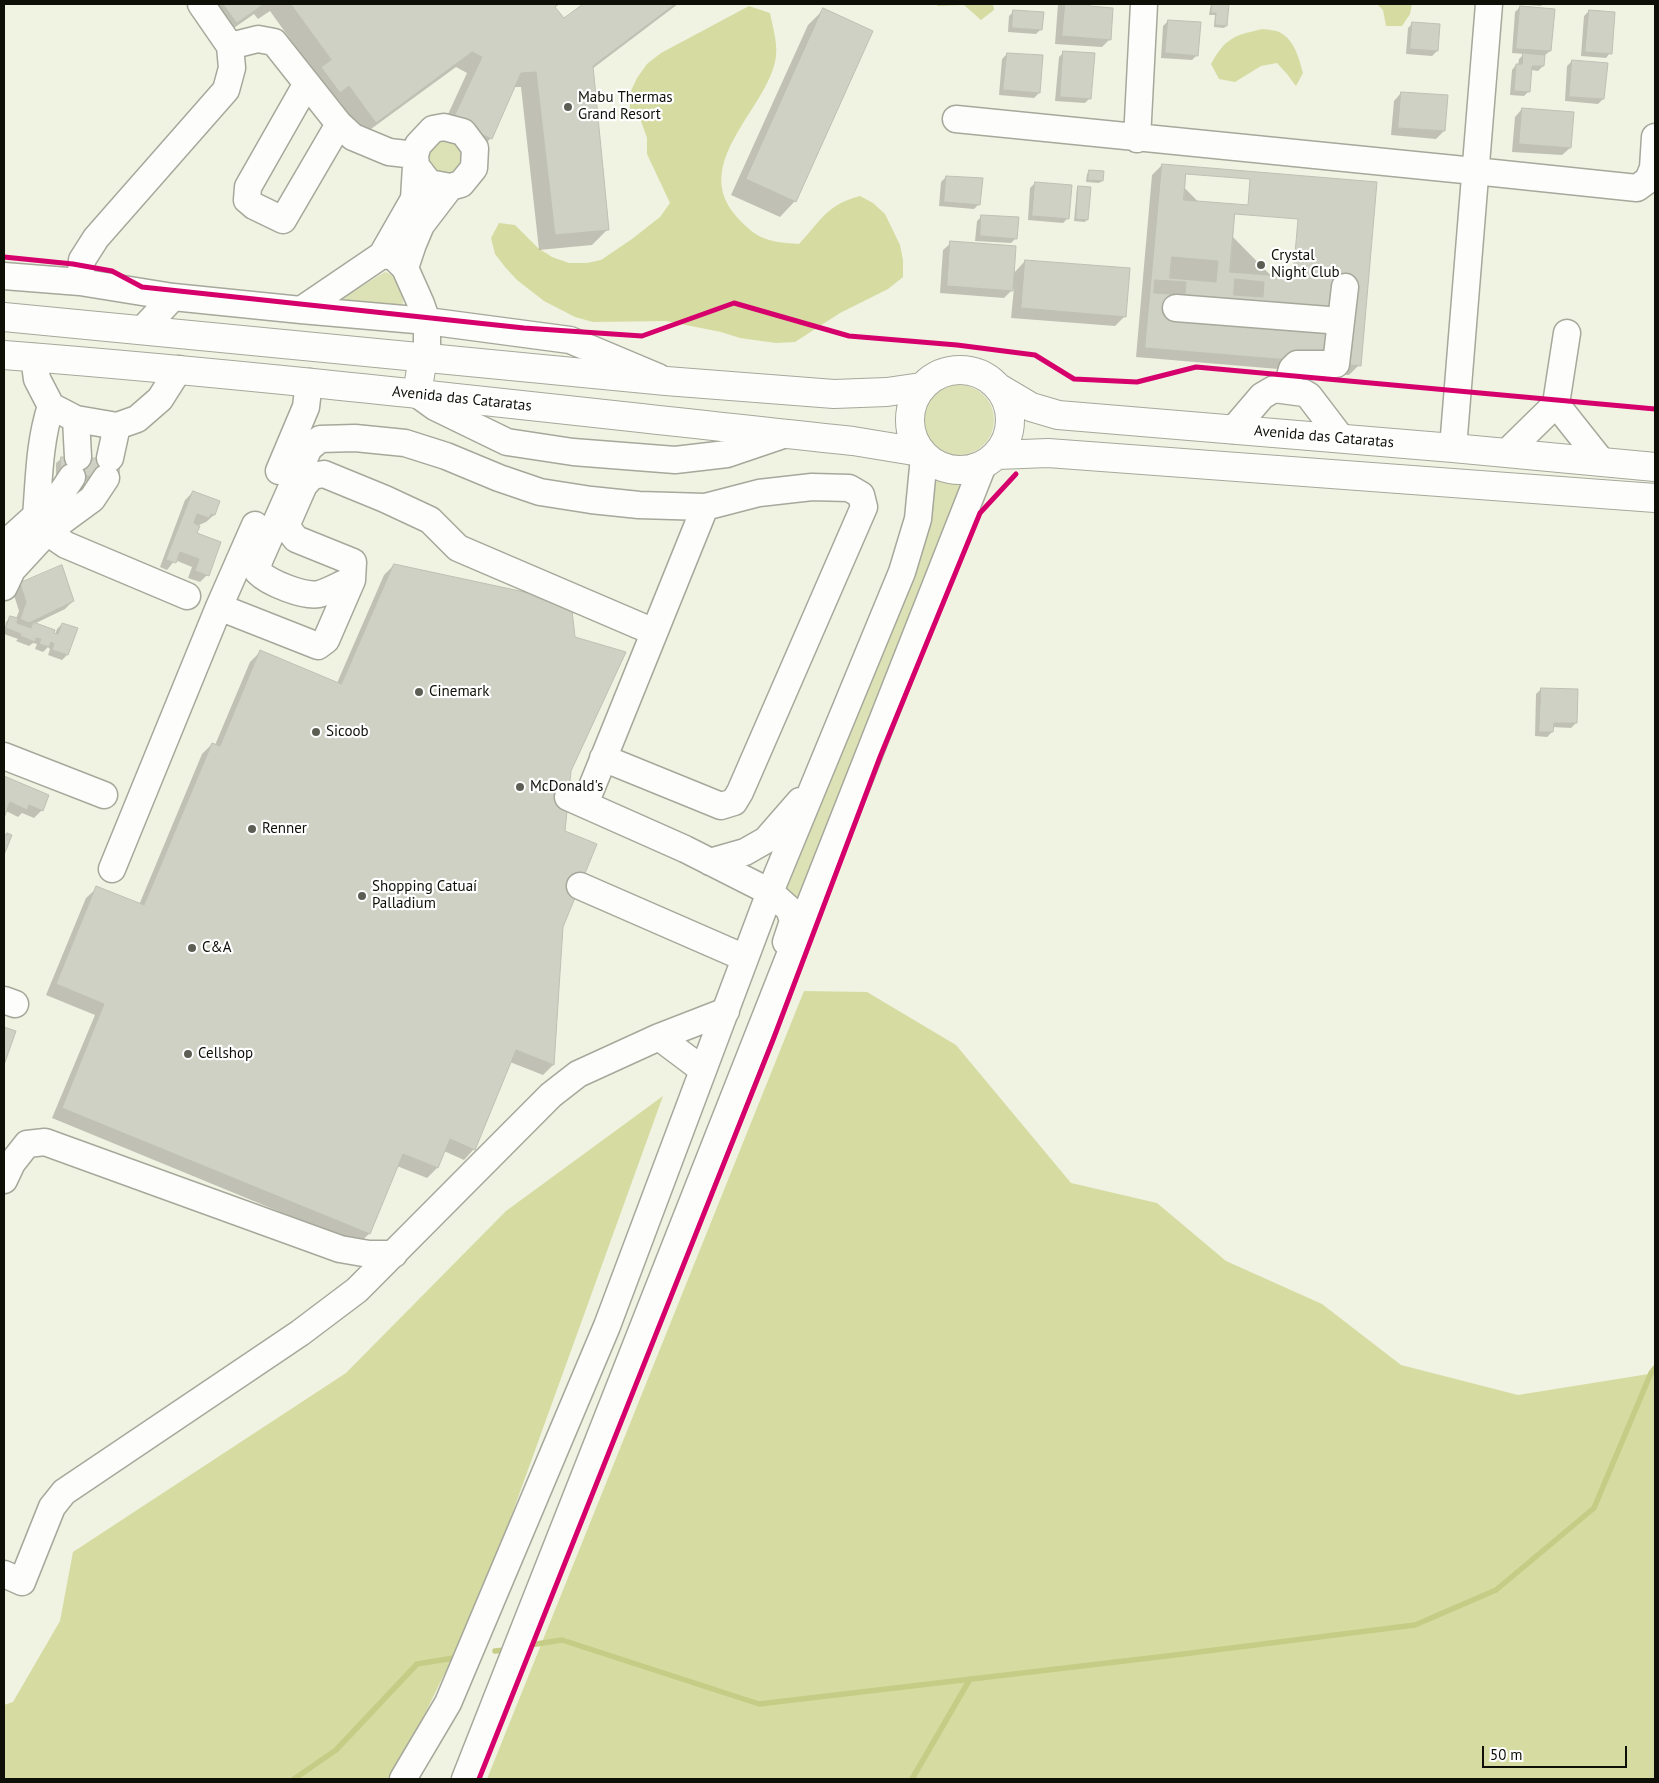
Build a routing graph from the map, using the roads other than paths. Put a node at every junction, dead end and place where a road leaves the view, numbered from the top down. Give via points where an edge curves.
1 (201, 4) edge
2 (1144, 4) edge
3 (1489, 4) edge
4 (230, 46) junction
5 (306, 85) junction
6 (956, 119) dead end
7 (339, 124) junction
8 (1655, 137) edge
9 (1136, 139) junction
10 (416, 161) junction
11 (1476, 170) junction
12 (450, 187) junction
13 (382, 255) junction
14 (405, 268) junction
15 (4, 276) edge
16 (80, 282) junction
17 (1345, 287) dead end
18 (173, 297) junction
19 (1176, 308) dead end
20 (301, 310) junction
21 (4, 317) edge
22 (427, 321) junction
23 (1341, 321) junction
24 (142, 330) junction
25 (1567, 333) dead end
26 (4, 355) edge
27 (34, 357) junction
28 (423, 357) junction
29 (179, 369) junction
30 (666, 381) junction
31 (309, 382) junction
32 (921, 387) junction
33 (1000, 388) junction
34 (1298, 393) junction
35 (417, 394) junction
36 (1556, 404) junction
37 (51, 406) junction
38 (76, 419) junction
39 (117, 426) junction
40 (1232, 430) junction
41 (786, 434) junction
42 (1341, 438) junction
43 (1453, 448) junction
44 (1506, 453) junction
45 (922, 454) junction
46 (990, 460) junction
47 (1602, 462) junction
48 (1655, 467) edge
49 (1655, 498) edge
50 (705, 506) junction
51 (41, 525) junction
52 (4, 548) edge
53 (352, 580) junction
54 (4, 587) edge
55 (187, 596) dead end
56 (219, 607) junction
57 (654, 632) junction
58 (4, 756) edge
59 (603, 758) junction
60 (814, 786) junction
61 (104, 795) dead end
62 (710, 862) junction
63 (112, 869) dead end
64 (580, 886) dead end
65 (770, 892) junction
66 (745, 958) junction
67 (726, 1011) junction
68 (760, 1029) junction
69 (659, 1037) junction
70 (703, 1070) junction
71 (4, 1180) edge
72 (394, 1254) junction
73 (4, 1574) edge
74 (403, 1779) edge
75 (465, 1779) edge

1 - 4 street
2 - 9 street
3 - 11 street
4 - 5 street via 258,39 274,42
4 - 16 street via 232,68 226,90 96,238 82,260
5 - 7 street
5 - 7 street via 248,187 247,200 283,220
6 - 9 street
7 - 10 street via 352,136
8 - 11 street via 1654,168 1648,180 1637,188
9 - 11 street
10 - 12 street via 429,183
10 - 12 street via 418,145 433,129 444,127 463,132 475,148 474,168 461,184
10 - 13 street via 414,199
11 - 43 street
12 - 14 street via 421,225
13 - 14 street via 394,257
13 - 20 street
14 - 22 street
15 - 16 street
16 - 18 street
17 - 23 street
18 - 20 street
18 - 24 street
19 - 23 street
20 - 22 street
21 - 24 main road
22 - 28 street via 427,348
22 - 30 street via 570,340
23 - 34 street via 1336,364 1317,365
24 - 28 main road
25 - 36 street
26 - 27 main road, Avenida das Cataratas
27 - 29 main road, Avenida das Cataratas
27 - 37 street via 37,379
28 - 30 main road
28 - 35 main road
29 - 31 main road, Avenida das Cataratas
29 - 39 street via 160,399 138,419
30 - 32 main road via 834,394
31 - 35 main road, Avenida das Cataratas
31 - 56 street via 306,407 299,426
32 - 33 main road via 942,372 954,369 979,373
32 - 45 main road via 908,422
33 - 40 main road, Avenida das Cataratas via 1031,407 1058,415
33 - 46 main road via 1010,411 1010,424
34 - 40 street via 1274,389 1262,396
34 - 42 street
35 - 41 main road, Avenida das Cataratas
35 - 41 street via 435,407 507,442 573,452 675,460 727,454
36 - 44 street
36 - 47 street
37 - 38 street
37 - 51 street via 40,464
38 - 39 street
38 - 51 street via 75,467
39 - 51 street via 108,468 92,499
40 - 42 main road, Avenida das Cataratas
41 - 45 main road, Avenida das Cataratas via 853,441
42 - 43 main road, Avenida das Cataratas
43 - 44 main road, Avenida das Cataratas
44 - 47 main road, Avenida das Cataratas
45 - 46 main road via 934,464 958,471
45 - 60 street via 918,520 902,572
46 - 49 main road via 1058,454
46 - 68 street
47 - 48 main road, Avenida das Cataratas
50 - 53 street via 639,505 540,492 405,443 355,438 320,439 309,448 259,561 258,572 265,579 305,594 319,594
50 - 57 street
50 - 59 street via 812,487 849,488 861,495 864,507 734,802 721,806
51 - 52 street via 8,542
51 - 54 street
51 - 55 street via 66,545
53 - 56 street via 326,640 318,646
53 - 57 street via 352,562 296,539 286,526 304,485 312,476 324,474 385,499 430,520 458,548
56 - 63 street
57 - 59 street
58 - 61 street
59 - 62 street via 577,800
60 - 62 street via 766,840 745,852
60 - 65 street
62 - 65 street
64 - 66 street
65 - 66 street
65 - 68 street via 789,909 794,921
66 - 67 street
67 - 69 street
67 - 70 street
68 - 75 street
69 - 70 street
69 - 72 street via 578,1074 551,1095
70 - 74 street via 608,1326 468,1657 448,1703
71 - 72 street via 12,1162 27,1144 45,1142 340,1249
72 - 73 street via 357,1290 300,1333 64,1492 52,1507 22,1582

